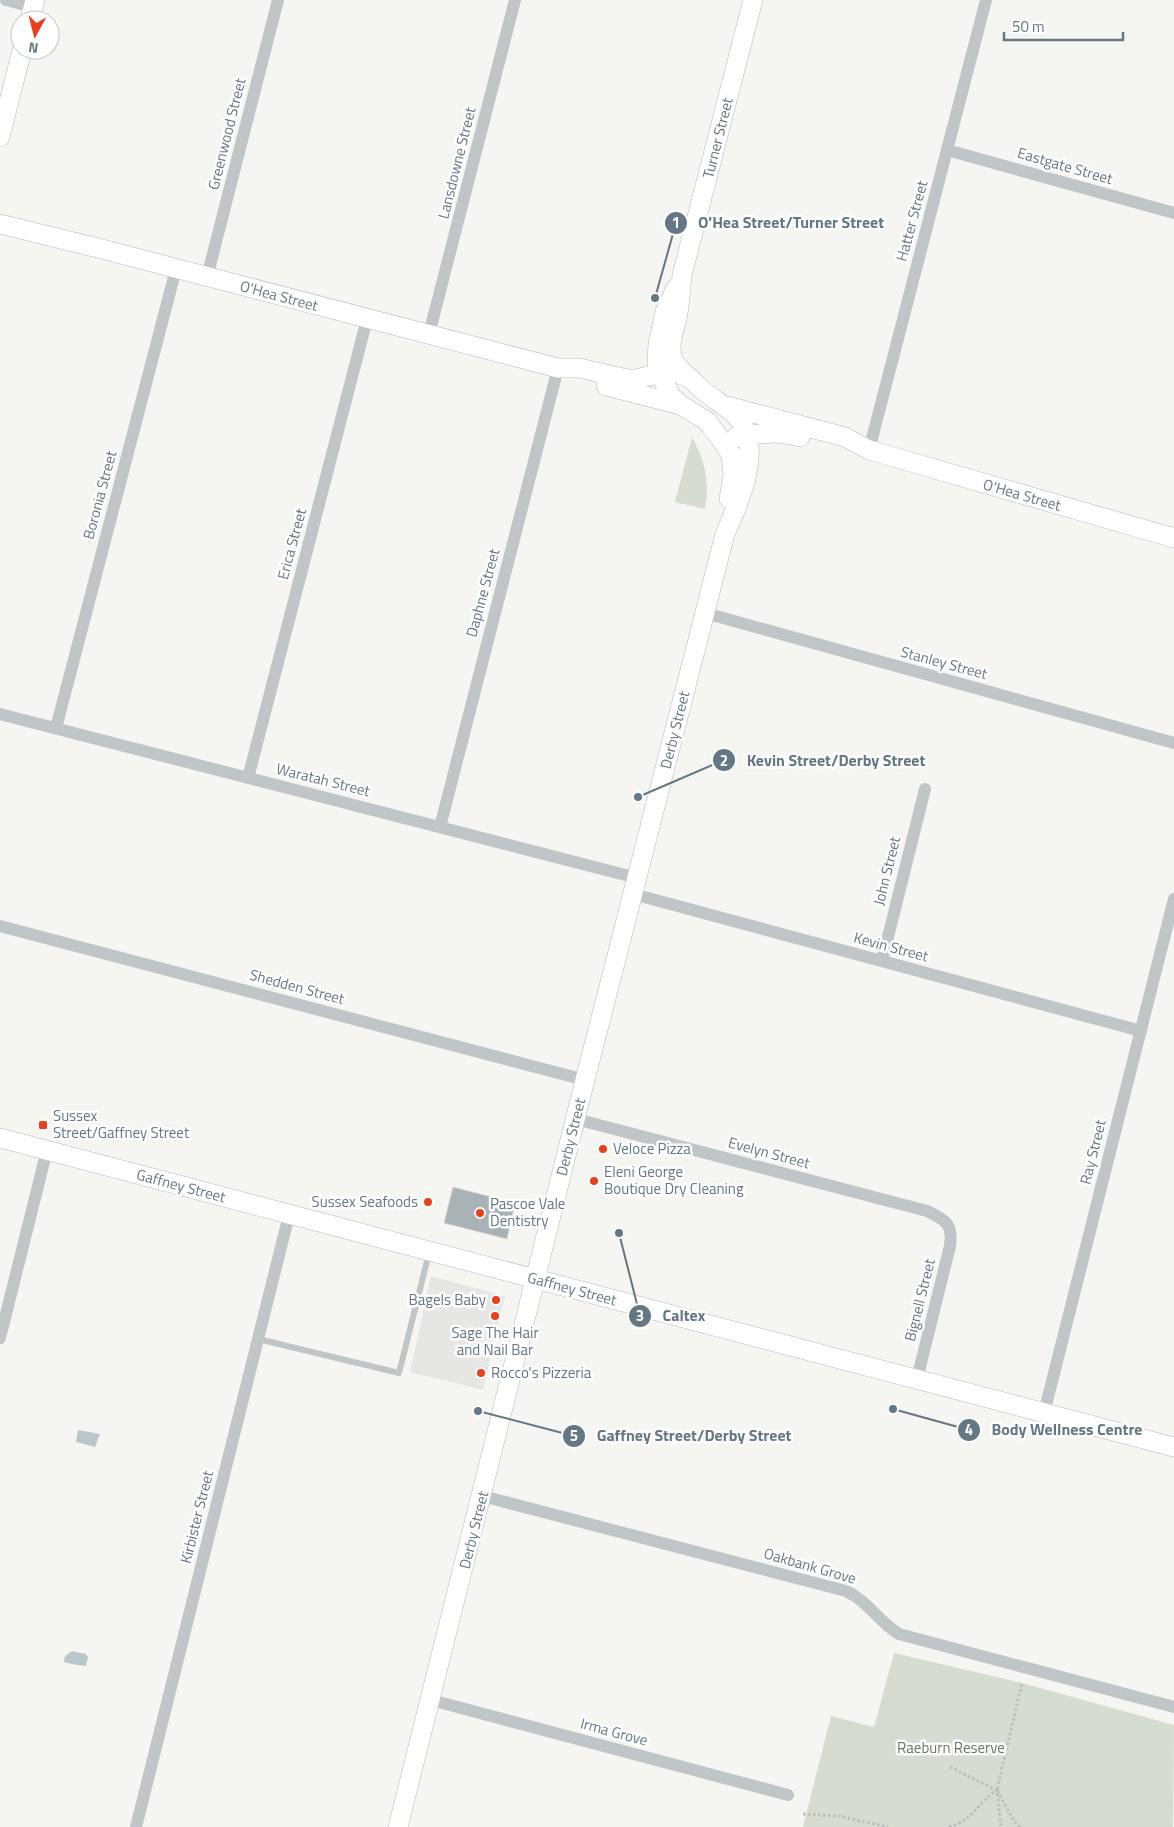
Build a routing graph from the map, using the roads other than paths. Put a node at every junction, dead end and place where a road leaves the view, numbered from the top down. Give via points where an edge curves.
1 (6, 0) edge
2 (278, 0) edge
3 (515, 0) edge
4 (753, 0) edge
5 (986, 0) edge
6 (33, 9) edge
7 (19, 60) edge
8 (0, 137) edge
9 (947, 150) junction
10 (1174, 214) edge
11 (0, 224) edge
12 (176, 269) junction
13 (682, 275) junction
14 (207, 277) junction
15 (367, 319) junction
16 (430, 334) junction
17 (558, 368) junction
18 (659, 372) junction
19 (691, 378) junction
20 (720, 404) junction
21 (681, 405) junction
22 (708, 422) junction
23 (747, 435) junction
24 (869, 450) junction
25 (726, 534) junction
26 (1174, 538) edge
27 (705, 614) junction
28 (0, 714) edge
29 (56, 728) junction
30 (1174, 743) edge
31 (248, 778) junction
32 (925, 789) dead end
33 (440, 827) junction
34 (635, 886) junction
35 (1174, 899) edge
36 (0, 926) edge
37 (882, 961) junction
38 (1140, 1031) junction
39 (585, 1080) junction
40 (576, 1119) junction
41 (0, 1138) edge
42 (47, 1150) junction
43 (289, 1215) junction
44 (950, 1228) joint
45 (429, 1252) junction
46 (536, 1279) junction
47 (0, 1338) edge
48 (258, 1339) junction
49 (917, 1379) junction
50 (1044, 1413) junction
51 (1174, 1447) edge
52 (482, 1496) junction
53 (430, 1700) junction
54 (1174, 1707) edge
55 (788, 1794) dead end
56 (136, 1827) edge
57 (398, 1827) edge

1 - 6 street
2 - 14 street, Greenwood Street
3 - 16 street, Lansdowne Street
4 - 13 street, Turner Street
5 - 9 street, Hatter Street
7 - 8 street
9 - 10 street, Eastgate Street
9 - 24 street, Hatter Street
11 - 12 street, O'Hea Street
12 - 14 street, O'Hea Street
12 - 29 street, Boronia Street
13 - 18 street, Turner Street via 665,312 658,344
13 - 19 street, Turner Street via 671,349 678,367
14 - 15 street, O'Hea Street
15 - 16 street, O'Hea Street
15 - 31 street, Erica Street
16 - 17 street, O'Hea Street
17 - 18 street, O'Hea Street via 579,368 627,378
17 - 21 street, O'Hea Street via 576,378
17 - 33 street, Daphne Street
18 - 19 street, O'Hea Street via 674,372
18 - 21 street, Turner Street
19 - 20 street, Turner Street
20 - 23 street, Derby Street via 737,416
20 - 24 street, O'Hea Street via 845,437
21 - 22 street, Derby Street
22 - 23 street, O'Hea Street via 731,437
22 - 25 street, Derby Street via 725,443 733,464
23 - 24 street, O'Hea Street via 781,432 842,449
23 - 25 street, Derby Street via 747,474
24 - 26 street, O'Hea Street
25 - 27 street, Derby Street
27 - 30 street, Stanley Street
27 - 34 street, Derby Street
28 - 29 street, Waratah Street
29 - 31 street, Waratah Street
31 - 33 street, Waratah Street
32 - 37 street, John Street
33 - 34 street, Waratah Street
34 - 37 street, Kevin Street
34 - 39 street, Derby Street
35 - 38 street, Ray Street
36 - 39 street, Shedden Street
37 - 38 street, Kevin Street
38 - 50 street, Ray Street
39 - 40 street, Derby Street
40 - 44 street, Evelyn Street via 927,1210 942,1218
40 - 46 street, Derby Street
41 - 42 street, Gaffney Street
42 - 43 street, Gaffney Street
42 - 47 street
43 - 45 street, Gaffney Street
43 - 48 street, Kirbister Street
44 - 49 street, Bignell Street via 950,1246
45 - 46 street, Gaffney Street
45 - 48 lane via 399,1373
46 - 49 street, Gaffney Street
46 - 52 street, Derby Street
48 - 56 street, Kirbister Street
49 - 50 street, Gaffney Street
50 - 51 street, Gaffney Street
52 - 53 street, Derby Street
52 - 54 street, Oakbank Grove via 846,1591 864,1601 899,1634
53 - 55 street, Irma Grove
53 - 57 street, Derby Street

